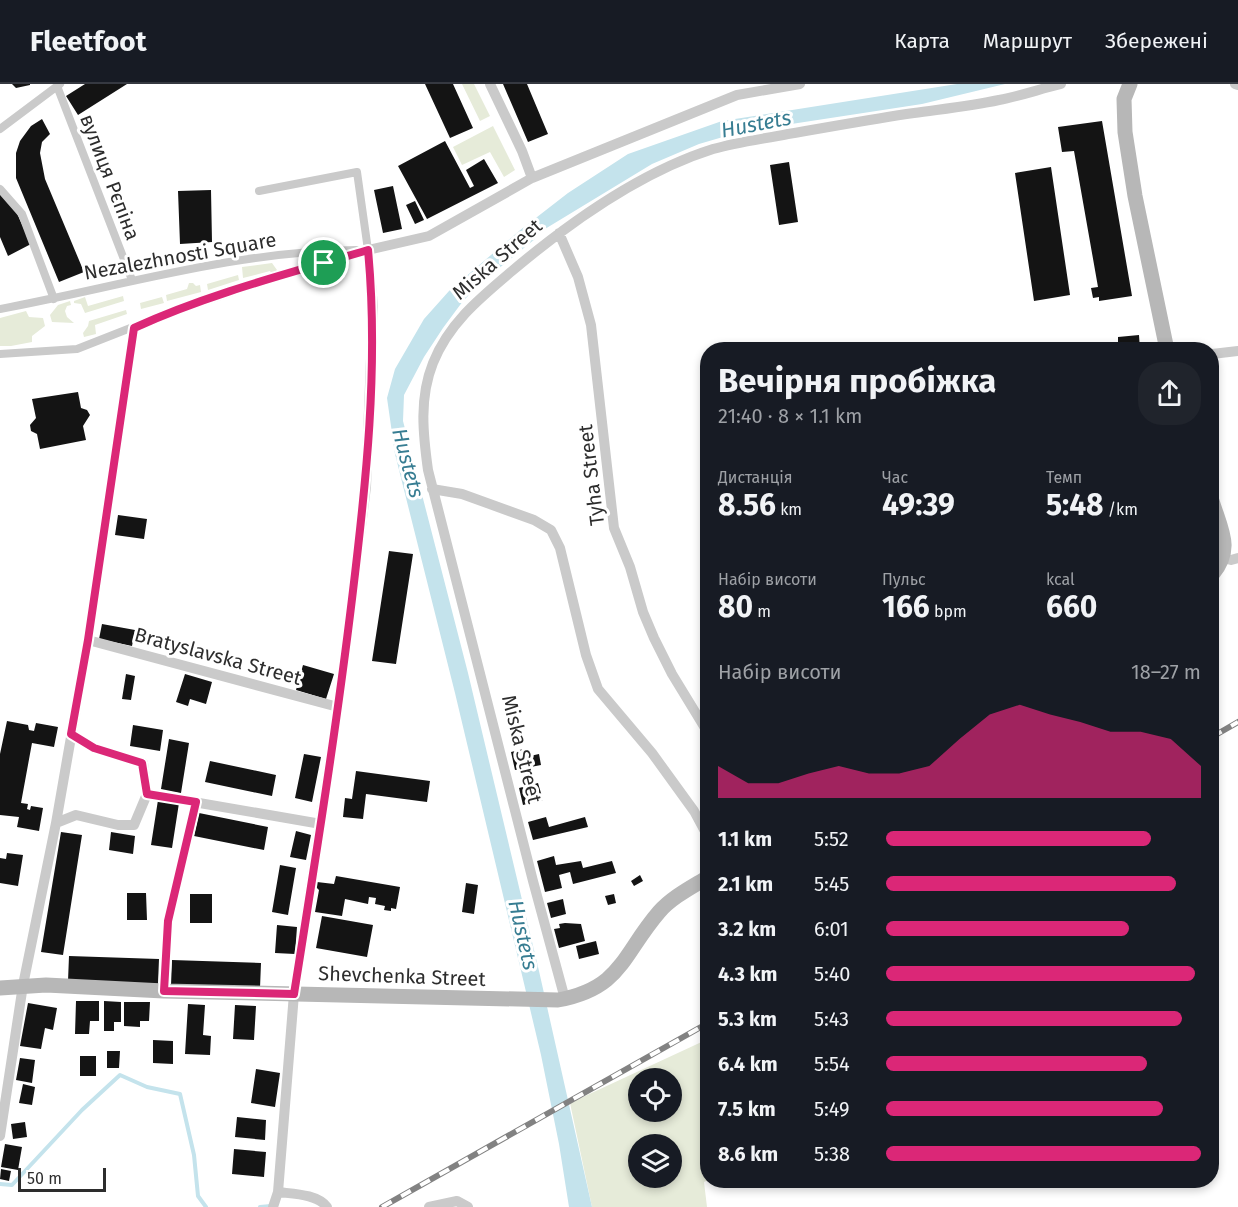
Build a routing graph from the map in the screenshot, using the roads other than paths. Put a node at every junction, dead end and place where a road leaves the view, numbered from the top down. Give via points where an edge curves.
1 (490, 84) edge
2 (797, 84) edge
3 (1061, 84) edge
4 (58, 85) edge
5 (1125, 86) edge
6 (0, 129) edge
7 (532, 178) junction
8 (0, 189) edge
9 (259, 191) dead end
10 (559, 233) junction
11 (368, 250) junction
12 (132, 280) junction
13 (54, 299) junction
14 (0, 309) edge
15 (134, 328) junction
16 (1165, 342) edge
17 (1238, 351) edge
18 (1219, 353) edge
19 (0, 354) edge
20 (432, 489) junction
21 (1219, 524) edge
22 (1231, 558) edge
23 (1219, 569) edge
24 (88, 640) junction
25 (338, 707) junction
26 (700, 721) edge
27 (71, 734) junction
28 (147, 794) junction
29 (196, 802) junction
30 (56, 823) junction
31 (700, 823) edge
32 (321, 824) junction
33 (700, 882) edge
34 (23, 985) junction
35 (0, 988) edge
36 (164, 991) junction
37 (294, 994) junction
38 (558, 999) junction
39 (0, 1136) edge
40 (276, 1201) edge
41 (327, 1207) edge
42 (429, 1207) edge
43 (468, 1207) edge

1 - 7 street
2 - 7 street, Nezalezhnosti Square via 737,94
3 - 10 street, Miska Street via 1000,100 821,128 712,150 643,180
4 - 6 street
4 - 12 street, вулиця Рєпіна
5 - 16 main road via 1125,132
7 - 11 street, Nezalezhnosti Square via 429,236
8 - 13 street via 22,214
9 - 11 street via 357,172
10 - 20 street, Miska Street via 472,305 441,347 429,375 422,423
10 - 26 street, Tyha Street via 581,286 591,325 614,528 654,638
11 - 12 street, Nezalezhnosti Square via 321,250
11 - 15 street, Nezalezhnosti Square via 280,276
11 - 25 street via 373,307 366,487
12 - 13 street, Nezalezhnosti Square
13 - 14 street, Nezalezhnosti Square
15 - 19 street, Nezalezhnosti Square via 77,349
15 - 24 street
17 - 18 street
20 - 31 street via 462,494 551,530 561,549 598,689 652,753
20 - 38 street, Miska Street via 536,892
21 - 22 main road
22 - 23 main road
24 - 25 street, Bratyslavska Street
24 - 27 street
25 - 32 street
27 - 28 street via 94,748 142,763
27 - 30 street
28 - 29 street
28 - 30 street via 134,825 76,815
29 - 32 street
29 - 36 street via 168,921
30 - 34 street
32 - 37 street
33 - 38 main road, Shevchenka Street via 664,907 605,983 591,991
34 - 35 main road, Shevchenka Street
34 - 36 main road, Shevchenka Street
34 - 39 street
36 - 37 main road, Shevchenka Street
37 - 38 main road, Shevchenka Street
37 - 40 street
40 - 41 street via 311,1197
42 - 43 street via 457,1201

